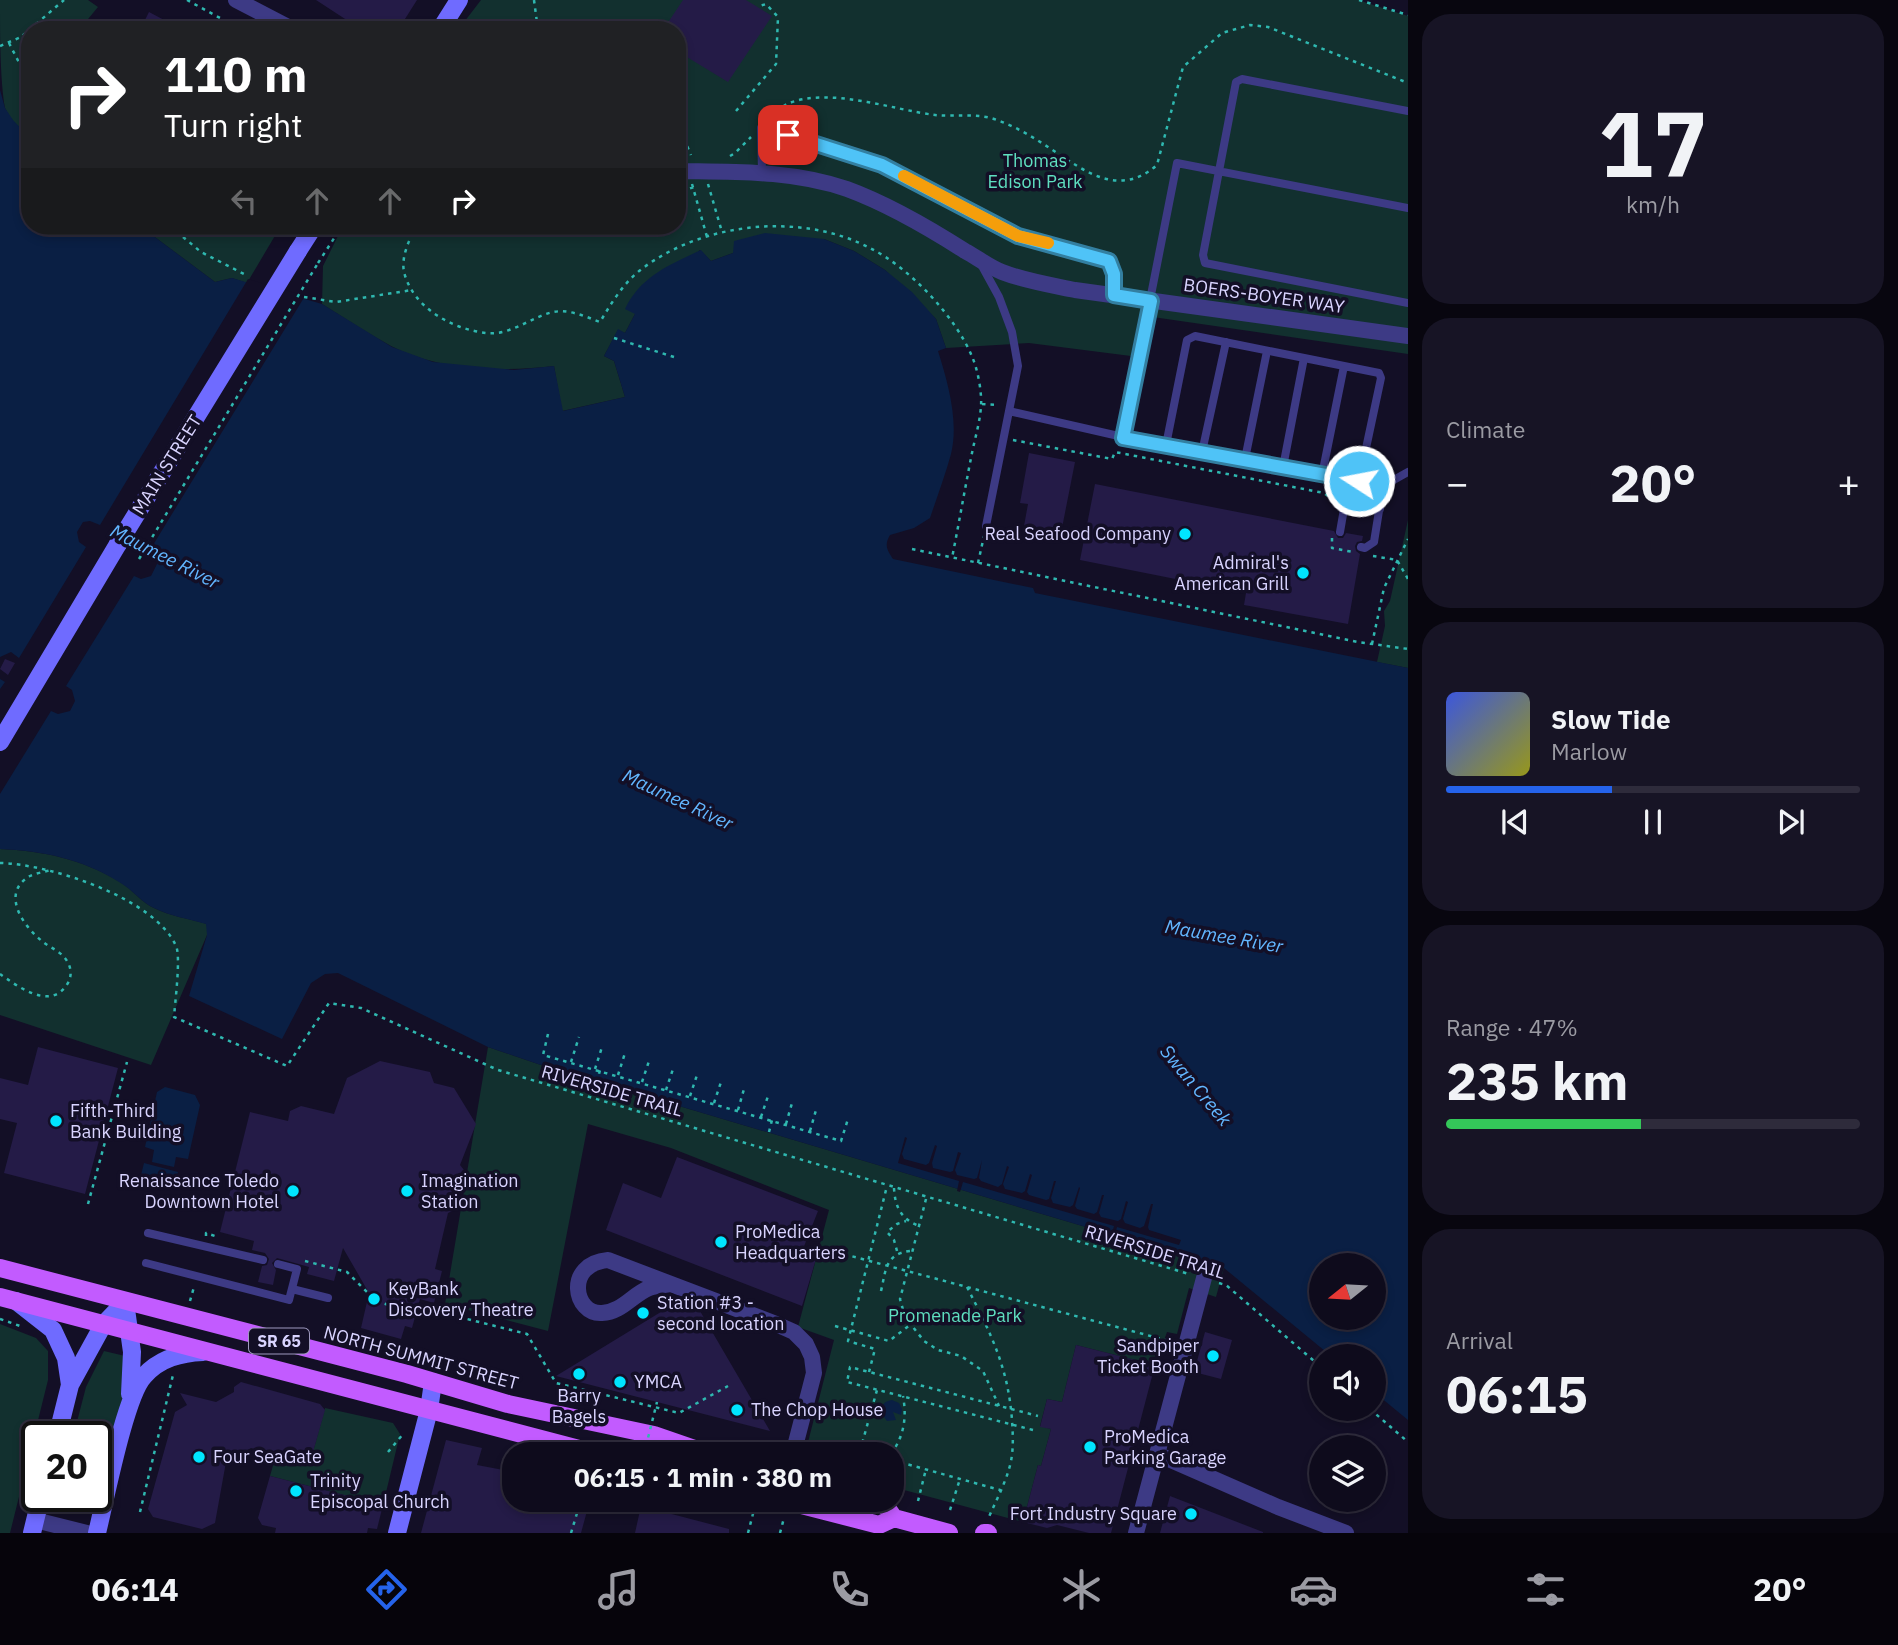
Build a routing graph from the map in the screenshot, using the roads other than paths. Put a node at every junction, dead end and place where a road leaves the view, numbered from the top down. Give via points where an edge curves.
1 (236, 0) edge
2 (458, 0) edge
3 (276, 21) edge
4 (445, 21) edge
5 (1408, 111) edge
6 (1219, 171) junction
7 (762, 172) junction
8 (692, 177) edge
9 (1408, 208) edge
10 (308, 235) edge
11 (979, 260) junction
12 (1114, 295) junction
13 (1151, 301) junction
14 (1408, 303) edge
15 (1408, 336) edge
16 (1226, 342) junction
17 (1267, 351) junction
18 (1304, 358) junction
19 (1344, 366) junction
20 (1009, 408) junction
21 (1123, 438) junction
22 (1166, 445) junction
23 (1202, 452) junction
24 (1245, 459) junction
25 (1283, 467) junction
26 (1408, 472) edge
27 (1322, 475) junction
28 (1354, 480) junction
29 (1383, 486) junction
30 (1345, 502) junction
31 (1380, 509) junction
32 (986, 526) road end
33 (1336, 531) road end
34 (1361, 550) road end
35 (0, 742) edge
36 (148, 1233) dead end
37 (263, 1260) dead end
38 (146, 1263) dead end
39 (278, 1264) dead end
40 (0, 1268) edge
41 (1204, 1278) road end
42 (671, 1284) junction
43 (292, 1289) junction
44 (328, 1298) dead end
45 (8, 1299) edge
46 (125, 1302) junction
47 (103, 1325) junction
48 (129, 1331) junction
49 (207, 1352) junction
50 (433, 1382) junction
51 (69, 1384) junction
52 (129, 1408) junction
53 (429, 1410) junction
54 (61, 1421) edge
55 (592, 1422) junction
56 (552, 1442) edge
57 (582, 1442) edge
58 (674, 1442) edge
59 (796, 1442) edge
60 (1157, 1454) junction
61 (801, 1512) edge
62 (890, 1512) edge
63 (894, 1518) junction
64 (34, 1526) edge
65 (87, 1533) edge
66 (97, 1533) edge
67 (397, 1533) edge
68 (949, 1533) edge
69 (1136, 1533) edge
70 (1346, 1533) edge

1 - 3 street
2 - 4 street
5 - 6 lane via 1242,79 1236,82
6 - 9 lane
6 - 13 lane via 1177,163
6 - 14 lane via 1205,263
7 - 8 street, BOERS-BOYER WAY
7 - 11 street, BOERS-BOYER WAY via 847,189
7 - 12 lane via 761,128 882,165 1018,236 1109,261
10 - 35 street, MAIN STREET, bridge
11 - 12 street, BOERS-BOYER WAY via 1024,279
11 - 20 lane via 1012,332 1018,366
12 - 13 street, BOERS-BOYER WAY
13 - 15 street, BOERS-BOYER WAY
13 - 21 lane
16 - 17 lane
16 - 22 lane via 1195,336 1187,340
16 - 23 lane
17 - 18 lane
17 - 24 lane
18 - 19 lane
18 - 25 lane
19 - 27 lane
19 - 28 lane via 1379,373 1381,378
20 - 21 lane
20 - 32 lane
21 - 22 lane
22 - 23 lane
23 - 24 lane
24 - 25 lane
25 - 27 lane
26 - 29 lane
27 - 28 lane
28 - 29 lane
28 - 30 lane
29 - 31 lane
30 - 31 lane
30 - 33 lane
31 - 34 lane via 1374,542
36 - 37 lane
38 - 43 lane via 289,1300
39 - 43 lane via 297,1269
40 - 46 main road, NORTH SUMMIT STREET / SR 65
41 - 60 street
42 - 42 street via 608,1260 587,1266 578,1286 585,1308 601,1314 621,1308 649,1288
42 - 59 street via 785,1327 801,1338 810,1352 814,1373
43 - 44 lane
45 - 47 main road, SR 65
45 - 51 street via 53,1330 66,1358
46 - 47 street
46 - 48 street
46 - 50 main road, NORTH SUMMIT STREET / SR 65
47 - 48 main road, SR 65
47 - 51 street
48 - 49 main road, SR 65
48 - 52 street
49 - 52 street via 182,1353 156,1366 143,1377
49 - 53 main road, SR 65
50 - 53 street
50 - 55 main road, NORTH SUMMIT STREET / SR 65
51 - 54 street
52 - 66 street
53 - 56 main road, SR 65
53 - 67 street
55 - 57 main road
55 - 58 main road, NORTH SUMMIT STREET / SR 65
60 - 69 street
60 - 70 street
61 - 63 main road via 879,1525
62 - 63 main road
63 - 68 main road
64 - 65 street

